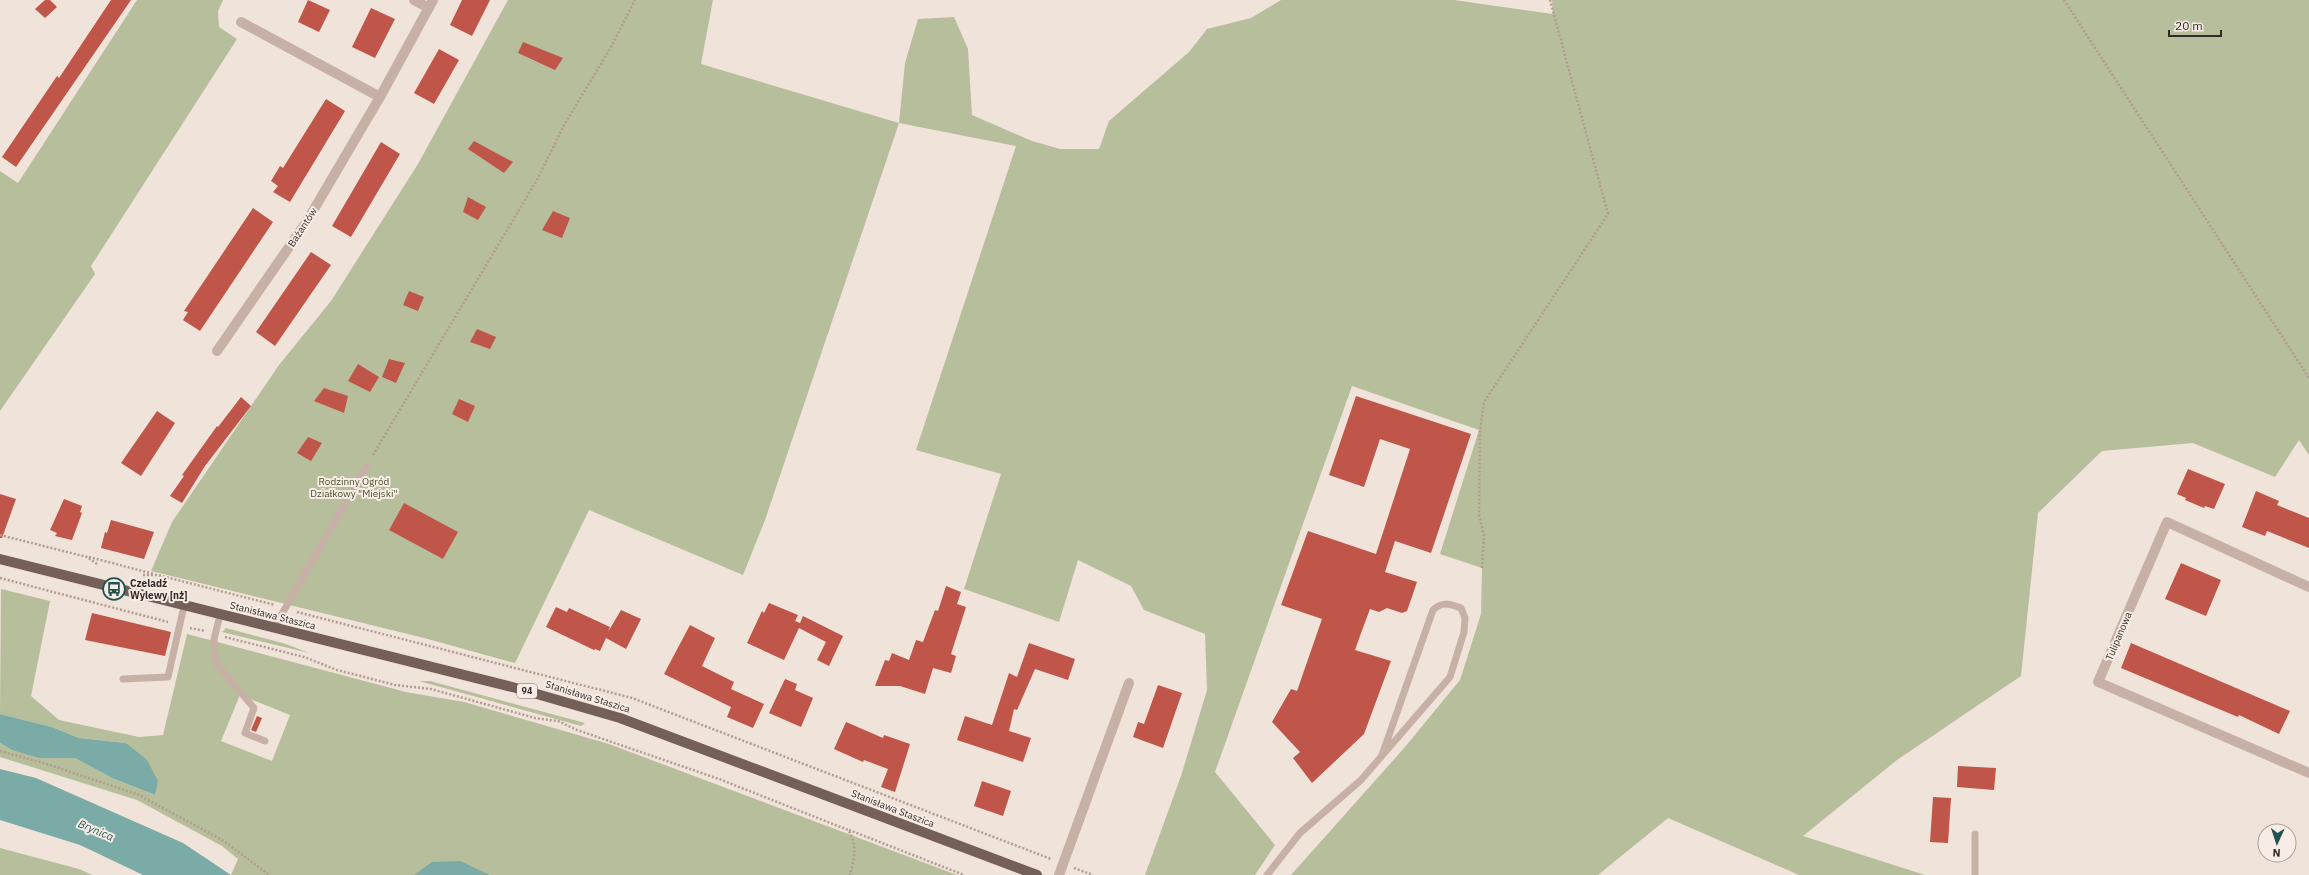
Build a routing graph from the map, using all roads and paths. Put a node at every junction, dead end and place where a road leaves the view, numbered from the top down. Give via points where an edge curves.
1 (414, 0) edge
2 (634, 0) edge
3 (1550, 0) edge
4 (2064, 0) edge
5 (431, 4) edge
6 (241, 22) dead end
7 (380, 97) junction
8 (217, 351) dead end
9 (2309, 378) edge
10 (367, 465) joint
11 (0, 535) edge
12 (87, 557) junction
13 (0, 559) edge
14 (97, 564) dead end
15 (1482, 568) dead end
16 (158, 575) dead end
17 (0, 578) edge
18 (2309, 587) edge
19 (184, 606) junction
20 (220, 615) junction
21 (180, 625) junction
22 (274, 628) junction
23 (215, 634) junction
24 (122, 678) dead end
25 (1129, 683) dead end
26 (265, 741) dead end
27 (0, 752) edge
28 (1382, 755) junction
29 (2309, 773) edge
30 (848, 830) junction
31 (1975, 834) dead end
32 (269, 875) edge
33 (850, 875) edge
34 (964, 875) edge
35 (1037, 875) edge
36 (1059, 875) edge
37 (1267, 875) edge
38 (1975, 875) edge

1 - 5 street, Bażantów
2 - 10 path via 611,48 563,127 538,178
3 - 15 path via 1608,214 1484,402 1479,446 1479,514 1484,537
4 - 9 path
5 - 7 street, Bażantów
6 - 7 street
7 - 8 street, Bażantów via 307,221
10 - 22 lane
11 - 12 path
12 - 14 path
12 - 16 path
13 - 19 main road, Stanisława Staszica / 94
17 - 21 path
18 - 29 street, Tulipanowa via 2167,522 2098,682
19 - 20 main road, Stanisława Staszica / 94
19 - 21 lane
20 - 22 main road, Stanisława Staszica / 94
20 - 23 lane
21 - 23 path
21 - 24 lane via 168,678
22 - 35 main road, Stanisława Staszica / 94 via 516,688 620,718
23 - 26 lane via 215,662 254,708 245,733
23 - 30 path via 304,657 337,670 387,683 436,691 529,716 558,721 726,782
25 - 36 street
27 - 32 path via 50,765 139,794 224,841
28 - 28 lane via 1433,610 1439,604 1461,608 1465,618 1464,632 1450,677
28 - 37 lane via 1361,780 1300,833
30 - 33 path via 853,839 854,863
30 - 34 path
31 - 38 lane

